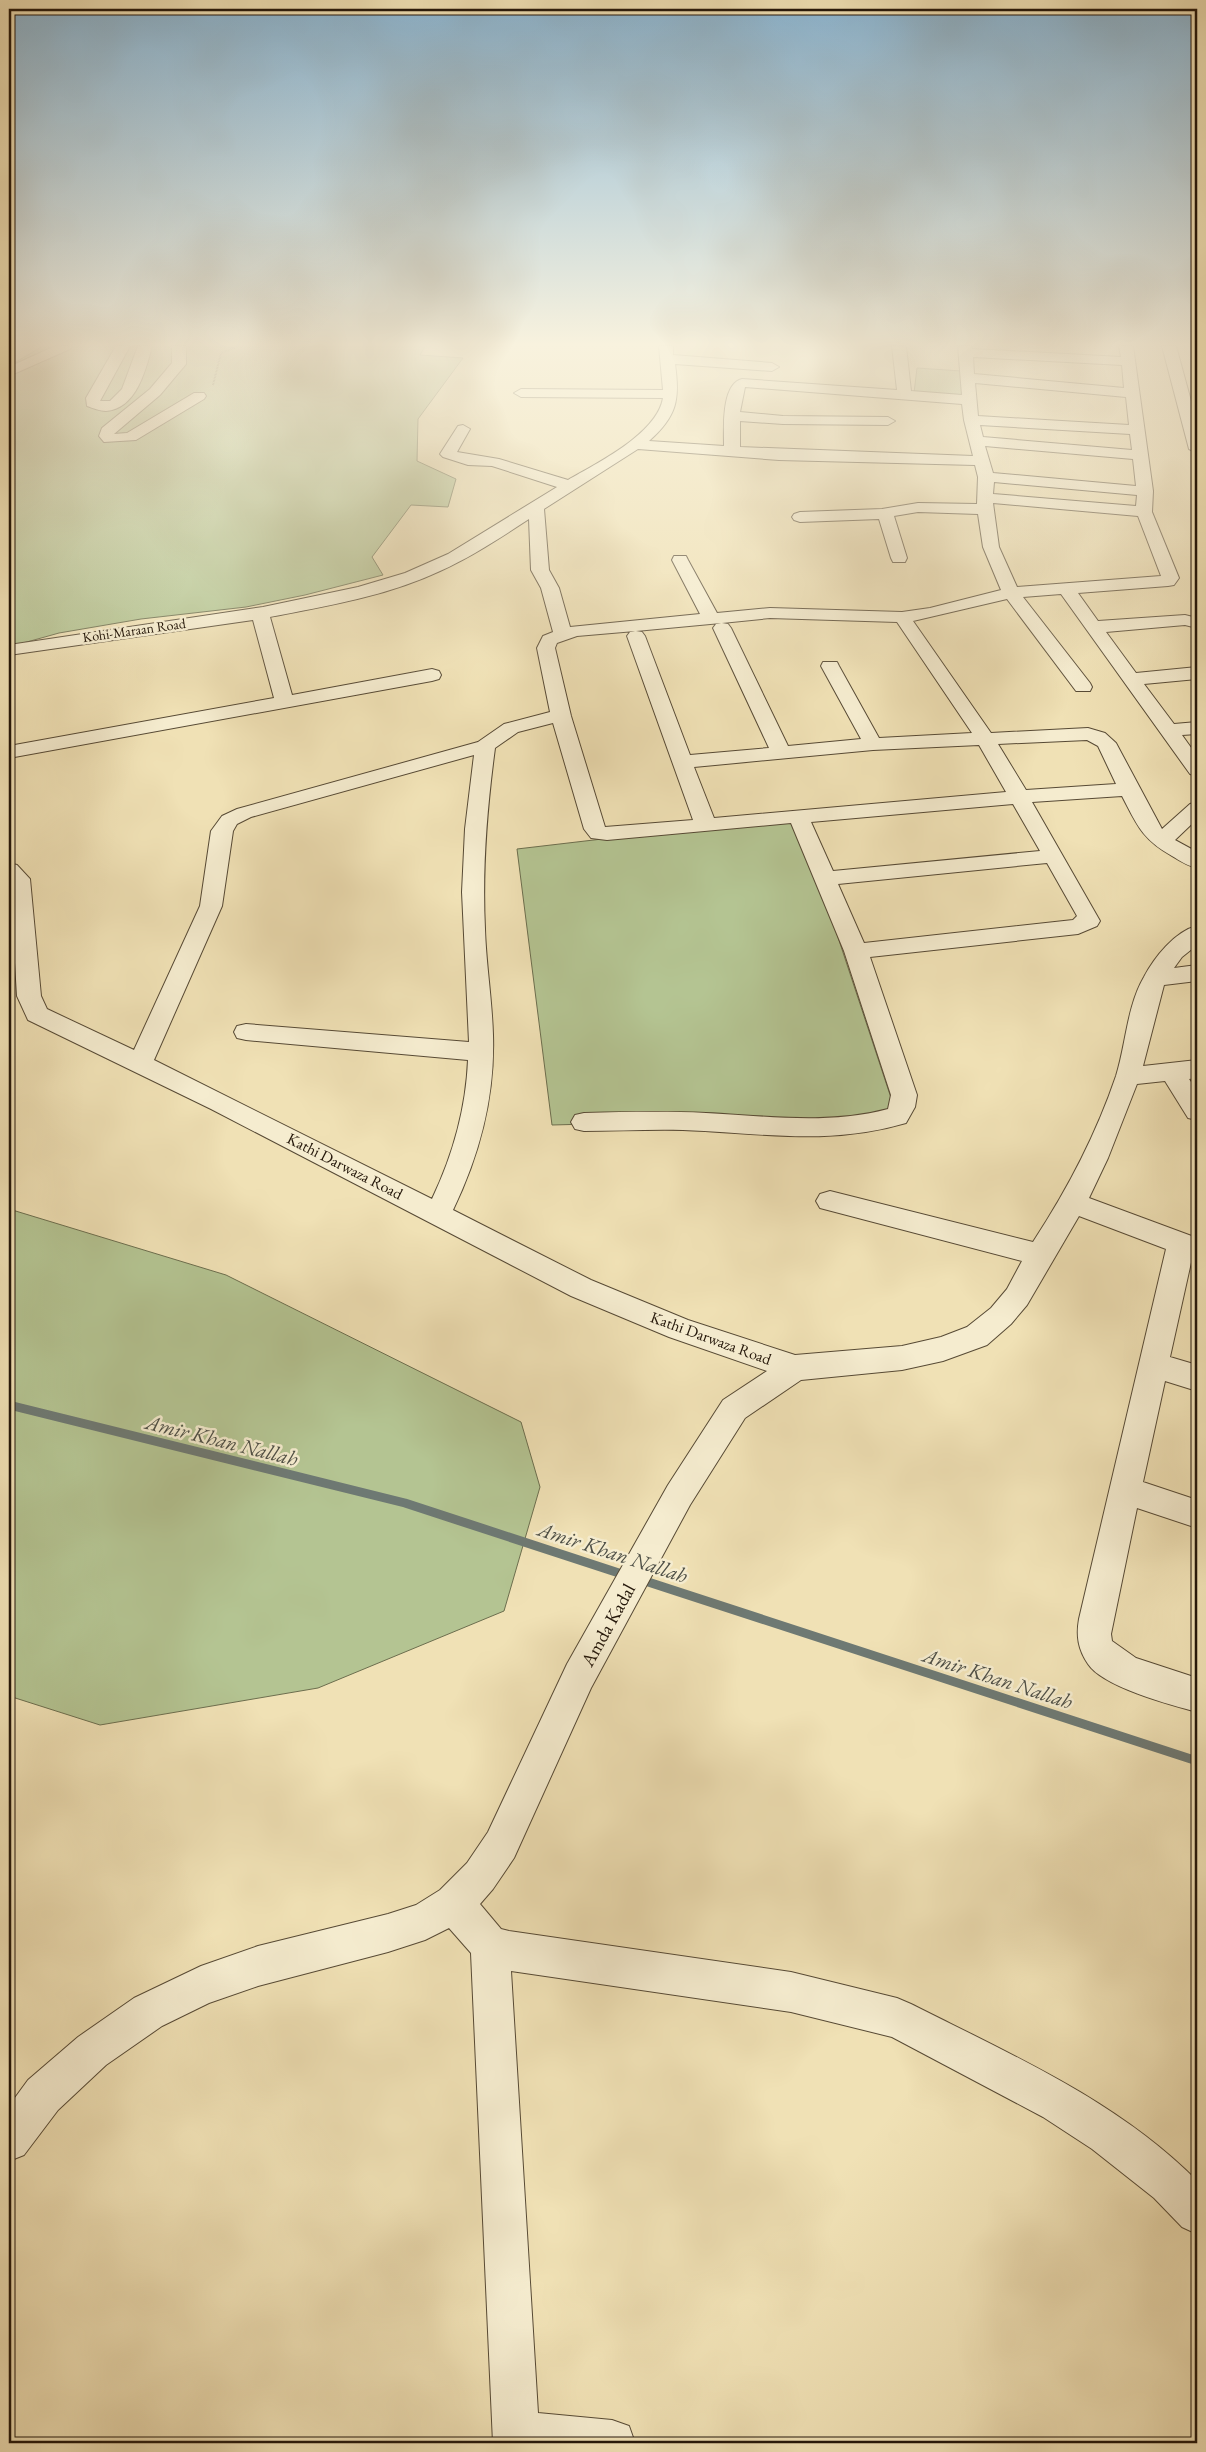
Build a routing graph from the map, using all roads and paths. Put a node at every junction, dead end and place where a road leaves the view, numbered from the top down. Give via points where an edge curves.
1 (474, 460) edge
2 (610, 460) edge
3 (918, 460) edge
4 (982, 460) edge
5 (1141, 460) edge
6 (984, 469) junction
7 (570, 486) junction
8 (1145, 491) junction
9 (986, 504) junction
10 (536, 506) junction
11 (1144, 512) junction
12 (885, 514) junction
13 (800, 518) dead end
14 (899, 558) dead end
15 (680, 560) dead end
16 (1066, 589) junction
17 (1011, 593) junction
18 (260, 612) junction
19 (902, 617) junction
20 (716, 623) junction
21 (1197, 623) edge
22 (1095, 627) junction
23 (636, 636) junction
24 (569, 639) junction
25 (9, 650) edge
26 (830, 666) dead end
27 (1197, 674) edge
28 (432, 675) dead end
29 (1133, 679) junction
30 (1083, 687) dead end
31 (284, 701) junction
32 (561, 716) junction
33 (1197, 728) edge
34 (1170, 730) junction
35 (985, 738) junction
36 (873, 744) junction
37 (486, 746) junction
38 (9, 752) edge
39 (781, 752) junction
40 (683, 762) junction
41 (1197, 770) edge
42 (1129, 789) junction
43 (1019, 796) junction
44 (1197, 808) edge
45 (798, 816) junction
46 (706, 826) junction
47 (1161, 840) junction
48 (1054, 856) junction
49 (1197, 860) edge
50 (9, 870) edge
51 (825, 879) junction
52 (1197, 933) edge
53 (856, 950) junction
54 (1197, 973) edge
55 (1154, 979) junction
56 (20, 1004) edge
57 (246, 1032) dead end
58 (481, 1052) junction
59 (141, 1062) junction
60 (1185, 1071) edge
61 (1128, 1076) junction
62 (1197, 1111) edge
63 (584, 1122) dead end
64 (830, 1201) dead end
65 (1073, 1203) junction
66 (438, 1213) junction
67 (1189, 1246) edge
68 (1040, 1255) junction
69 (1153, 1365) junction
70 (795, 1368) junction
71 (1197, 1378) edge
72 (1125, 1490) junction
73 (1197, 1514) edge
74 (1197, 1695) edge
75 (454, 1904) junction
76 (490, 1946) junction
77 (9, 2140) edge
78 (1197, 2212) edge
79 (516, 2439) edge
80 (612, 2443) edge

1 - 7 street via 494,462
2 - 7 street, Kohi-Maraan Road
3 - 6 street
4 - 6 street
5 - 8 street
6 - 8 street
6 - 9 street
7 - 10 street, Kohi-Maraan Road
8 - 11 street
9 - 11 street
9 - 12 street via 907,508
9 - 17 street via 991,547
10 - 18 street, Kohi-Maraan Road via 452,559 412,576 338,597
10 - 24 street via 540,570
11 - 16 street via 1170,578 1168,581
12 - 13 street
12 - 14 street
15 - 20 street
16 - 17 street
16 - 22 street
17 - 19 street
17 - 30 street
18 - 25 street, Kohi-Maraan Road
18 - 31 street
19 - 20 street via 770,613 762,624
19 - 35 street
20 - 23 street
20 - 24 street via 574,631
20 - 39 street
21 - 22 street via 1185,620
22 - 29 street
23 - 24 street
23 - 40 street
24 - 32 street via 549,640 546,648
26 - 36 street
27 - 29 street
28 - 31 street
29 - 34 street
31 - 38 street
32 - 37 street via 514,726 496,735
32 - 46 street via 595,829 599,833
33 - 34 street
34 - 41 street
35 - 36 street
35 - 42 street via 1088,734 1098,737 1112,751
35 - 43 street
36 - 39 street
37 - 58 street via 474,843 473,913
37 - 59 street via 244,813 229,820 222,830 211,906
39 - 40 street
40 - 46 street
42 - 43 street
42 - 47 street via 1148,826
43 - 45 street
43 - 48 street
44 - 47 street
45 - 46 street
45 - 51 street
47 - 49 street
48 - 51 street
48 - 53 street via 1088,916 1089,921 1085,924
50 - 56 street, Kathi Darwaza Road via 18,879 21,891
51 - 53 street
52 - 55 street via 1174,952
53 - 63 street via 904,1095 897,1116 874,1124 830,1127 682,1121
54 - 55 street
55 - 61 street
56 - 59 street, Kathi Darwaza Road via 51,1022
57 - 58 street
58 - 66 street via 480,1084 469,1140 458,1175
59 - 66 street, Kathi Darwaza Road
60 - 61 street
60 - 62 street
61 - 65 street
64 - 68 street
65 - 67 street
65 - 68 street
66 - 70 street, Kathi Darwaza Road via 582,1288 679,1329
67 - 69 street
68 - 70 street via 1017,1297 977,1336 943,1349 902,1358
69 - 71 street
69 - 72 street
70 - 75 street, Amda Kadal via 734,1410 679,1495 579,1676 501,1846 480,1876
72 - 73 street
72 - 74 street via 1096,1619 1095,1644 1107,1660 1124,1671
75 - 76 street
75 - 77 street, Amda Kadal via 425,1921 388,1933 258,1966 200,1986 148,2012 92,2051 44,2095
76 - 78 street via 791,1992 897,2018 1015,2079 1107,2134 1169,2183
76 - 79 street
79 - 80 street

